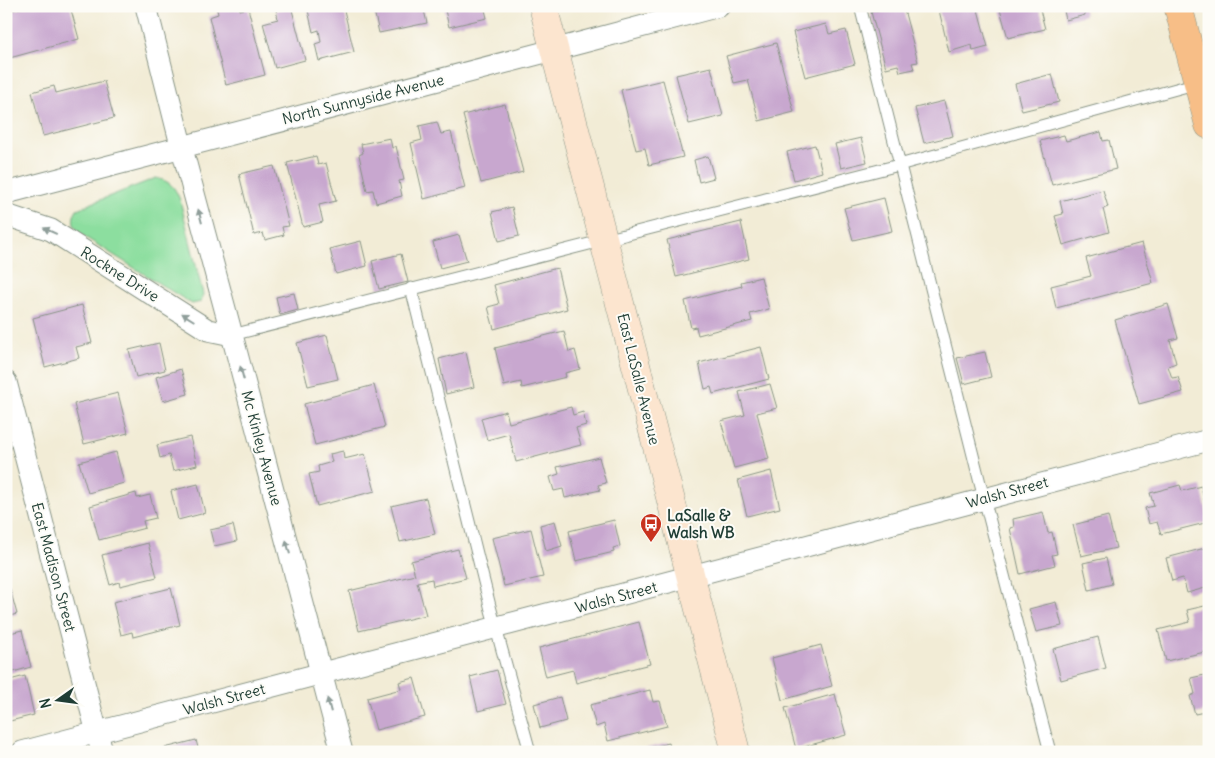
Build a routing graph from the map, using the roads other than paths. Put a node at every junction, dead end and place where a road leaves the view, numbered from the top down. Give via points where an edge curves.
1 (146, 6) edge
2 (542, 6) edge
3 (719, 6) edge
4 (860, 6) edge
5 (1178, 6) edge
6 (554, 50) junction
7 (1198, 83) junction
8 (1209, 125) edge
9 (181, 145) junction
10 (899, 165) junction
11 (6, 192) edge
12 (6, 215) edge
13 (604, 240) junction
14 (411, 288) junction
15 (232, 335) junction
16 (6, 382) edge
17 (10, 412) edge
18 (1209, 440) edge
19 (984, 498) junction
20 (691, 577) junction
21 (496, 628) junction
22 (321, 674) junction
23 (99, 742) edge
24 (22, 752) edge
25 (342, 752) edge
26 (530, 752) edge
27 (736, 752) edge
28 (1050, 752) edge

1 - 9 street, Mc Kinley Avenue
2 - 6 street, East LaSalle Avenue
3 - 6 street, North Sunnyside Avenue
4 - 10 lane
5 - 7 main road
6 - 9 street, North Sunnyside Avenue
6 - 13 street, East LaSalle Avenue
7 - 8 main road
7 - 10 lane
9 - 11 street, North Sunnyside Avenue
15 -> 9 street, Mc Kinley Avenue
10 - 13 lane
10 - 19 lane
15 -> 12 street, Rockne Drive via 208,330 51,230
13 - 14 lane
13 - 20 street, East LaSalle Avenue
14 - 15 lane
14 - 21 lane
22 -> 15 street, Mc Kinley Avenue
16 - 17 street, East Madison Street
17 - 23 street, East Madison Street
18 - 19 street, Walsh Street
19 - 20 street, Walsh Street
19 - 28 lane
20 - 21 street, Walsh Street
20 - 27 street, East LaSalle Avenue
21 - 22 street, Walsh Street
21 - 26 lane
22 - 23 street, Walsh Street
25 -> 22 street, Mc Kinley Avenue
23 - 24 street, Walsh Street

